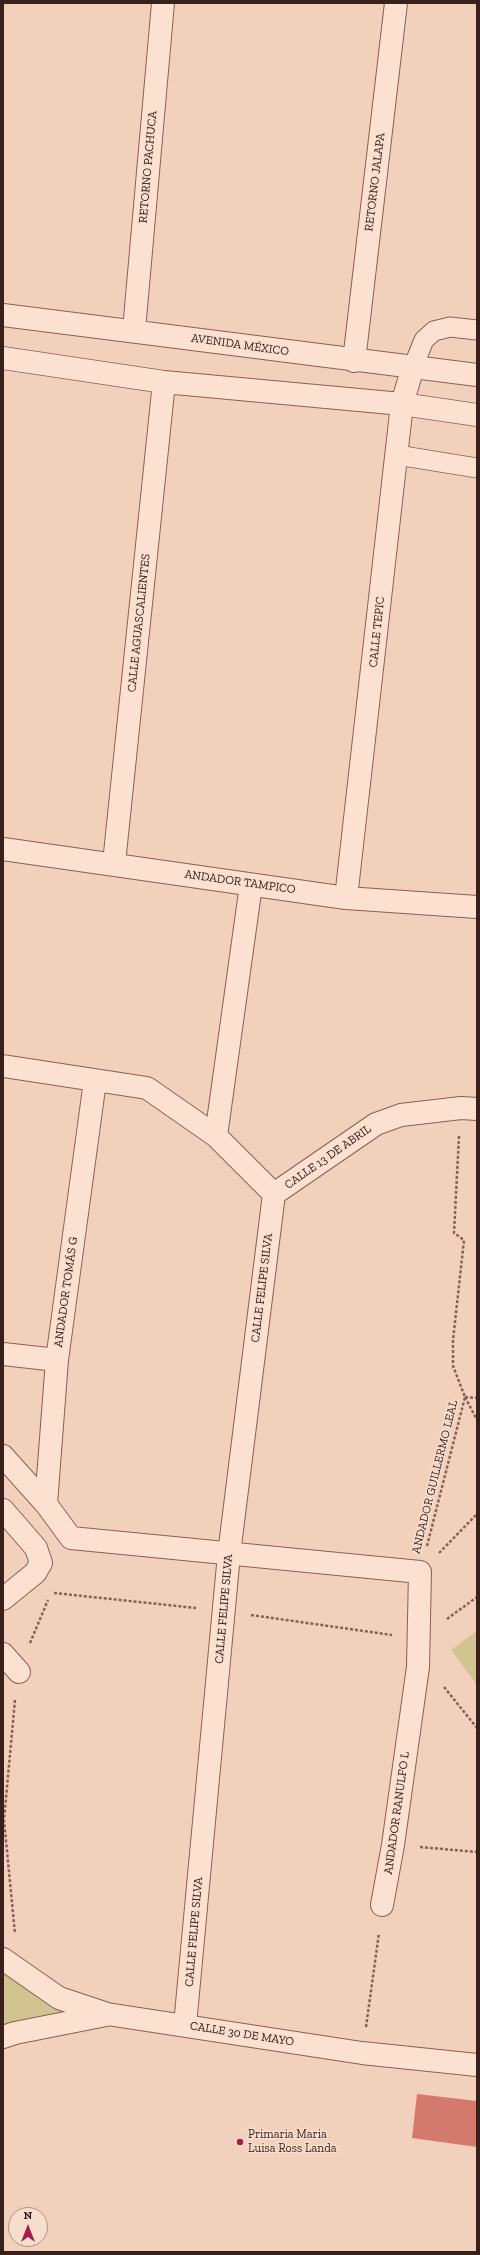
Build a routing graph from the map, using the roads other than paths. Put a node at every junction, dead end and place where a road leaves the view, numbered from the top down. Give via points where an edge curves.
1 (163, 3) edge
2 (396, 3) edge
3 (3, 315) edge
4 (134, 330) junction
5 (477, 330) edge
6 (3, 358) edge
7 (354, 361) junction
8 (413, 367) junction
9 (477, 375) edge
10 (164, 382) junction
11 (402, 404) junction
12 (477, 415) edge
13 (397, 455) junction
14 (477, 468) edge
15 (3, 849) edge
16 (114, 863) junction
17 (251, 885) junction
18 (346, 898) junction
19 (477, 908) edge
20 (3, 1066) edge
21 (94, 1082) junction
22 (469, 1108) edge
23 (216, 1136) junction
24 (274, 1194) junction
25 (3, 1354) edge
26 (57, 1360) junction
27 (3, 1456) edge
28 (46, 1504) junction
29 (3, 1510) edge
30 (229, 1554) junction
31 (3, 1599) edge
32 (3, 1654) edge
33 (19, 1672) road end
34 (382, 1906) road end
35 (11, 1965) edge
36 (107, 2014) junction
37 (185, 2025) junction
38 (3, 2037) edge
39 (477, 2065) edge

1 - 4 street, RETORNO PACHUCA
2 - 7 street, RETORNO JALAPA
3 - 4 street, AVENIDA MÉXICO
4 - 7 street, AVENIDA MÉXICO
5 - 8 lane via 450,327 434,331 424,340
6 - 10 street
7 - 8 street, AVENIDA MÉXICO
8 - 9 street, AVENIDA MÉXICO
8 - 11 street, CALLE TEPIC
10 - 11 street
10 - 16 street, CALLE AGUASCALIENTES
11 - 12 street
11 - 13 street, CALLE TEPIC
13 - 14 lane
13 - 18 street, CALLE TEPIC
15 - 16 street, ANDADOR TAMPICO
16 - 17 street, ANDADOR TAMPICO
17 - 18 street, ANDADOR TAMPICO
17 - 23 street
18 - 19 street, ANDADOR TAMPICO
20 - 21 street, CALLE 13 DE ABRIL
21 - 23 street, CALLE 13 DE ABRIL via 147,1088
21 - 26 street, ANDADOR TOMÁS G
22 - 24 street, CALLE 13 DE ABRIL via 401,1115 376,1124
23 - 24 street, CALLE 13 DE ABRIL
24 - 30 street, CALLE FELIPE SILVA
25 - 26 street
26 - 28 street, ANDADOR TOMÁS G
27 - 28 street
28 - 30 street via 71,1538
29 - 31 street via 36,1548 41,1563 35,1573
30 - 34 street, ANDADOR RANULFO L via 420,1572 418,1667
30 - 37 street, CALLE FELIPE SILVA
32 - 33 street
35 - 36 street, CALLE 30 DE MAYO via 58,1998
36 - 37 street, CALLE 30 DE MAYO via 146,2022
36 - 38 street
37 - 39 street, CALLE 30 DE MAYO via 362,2053

